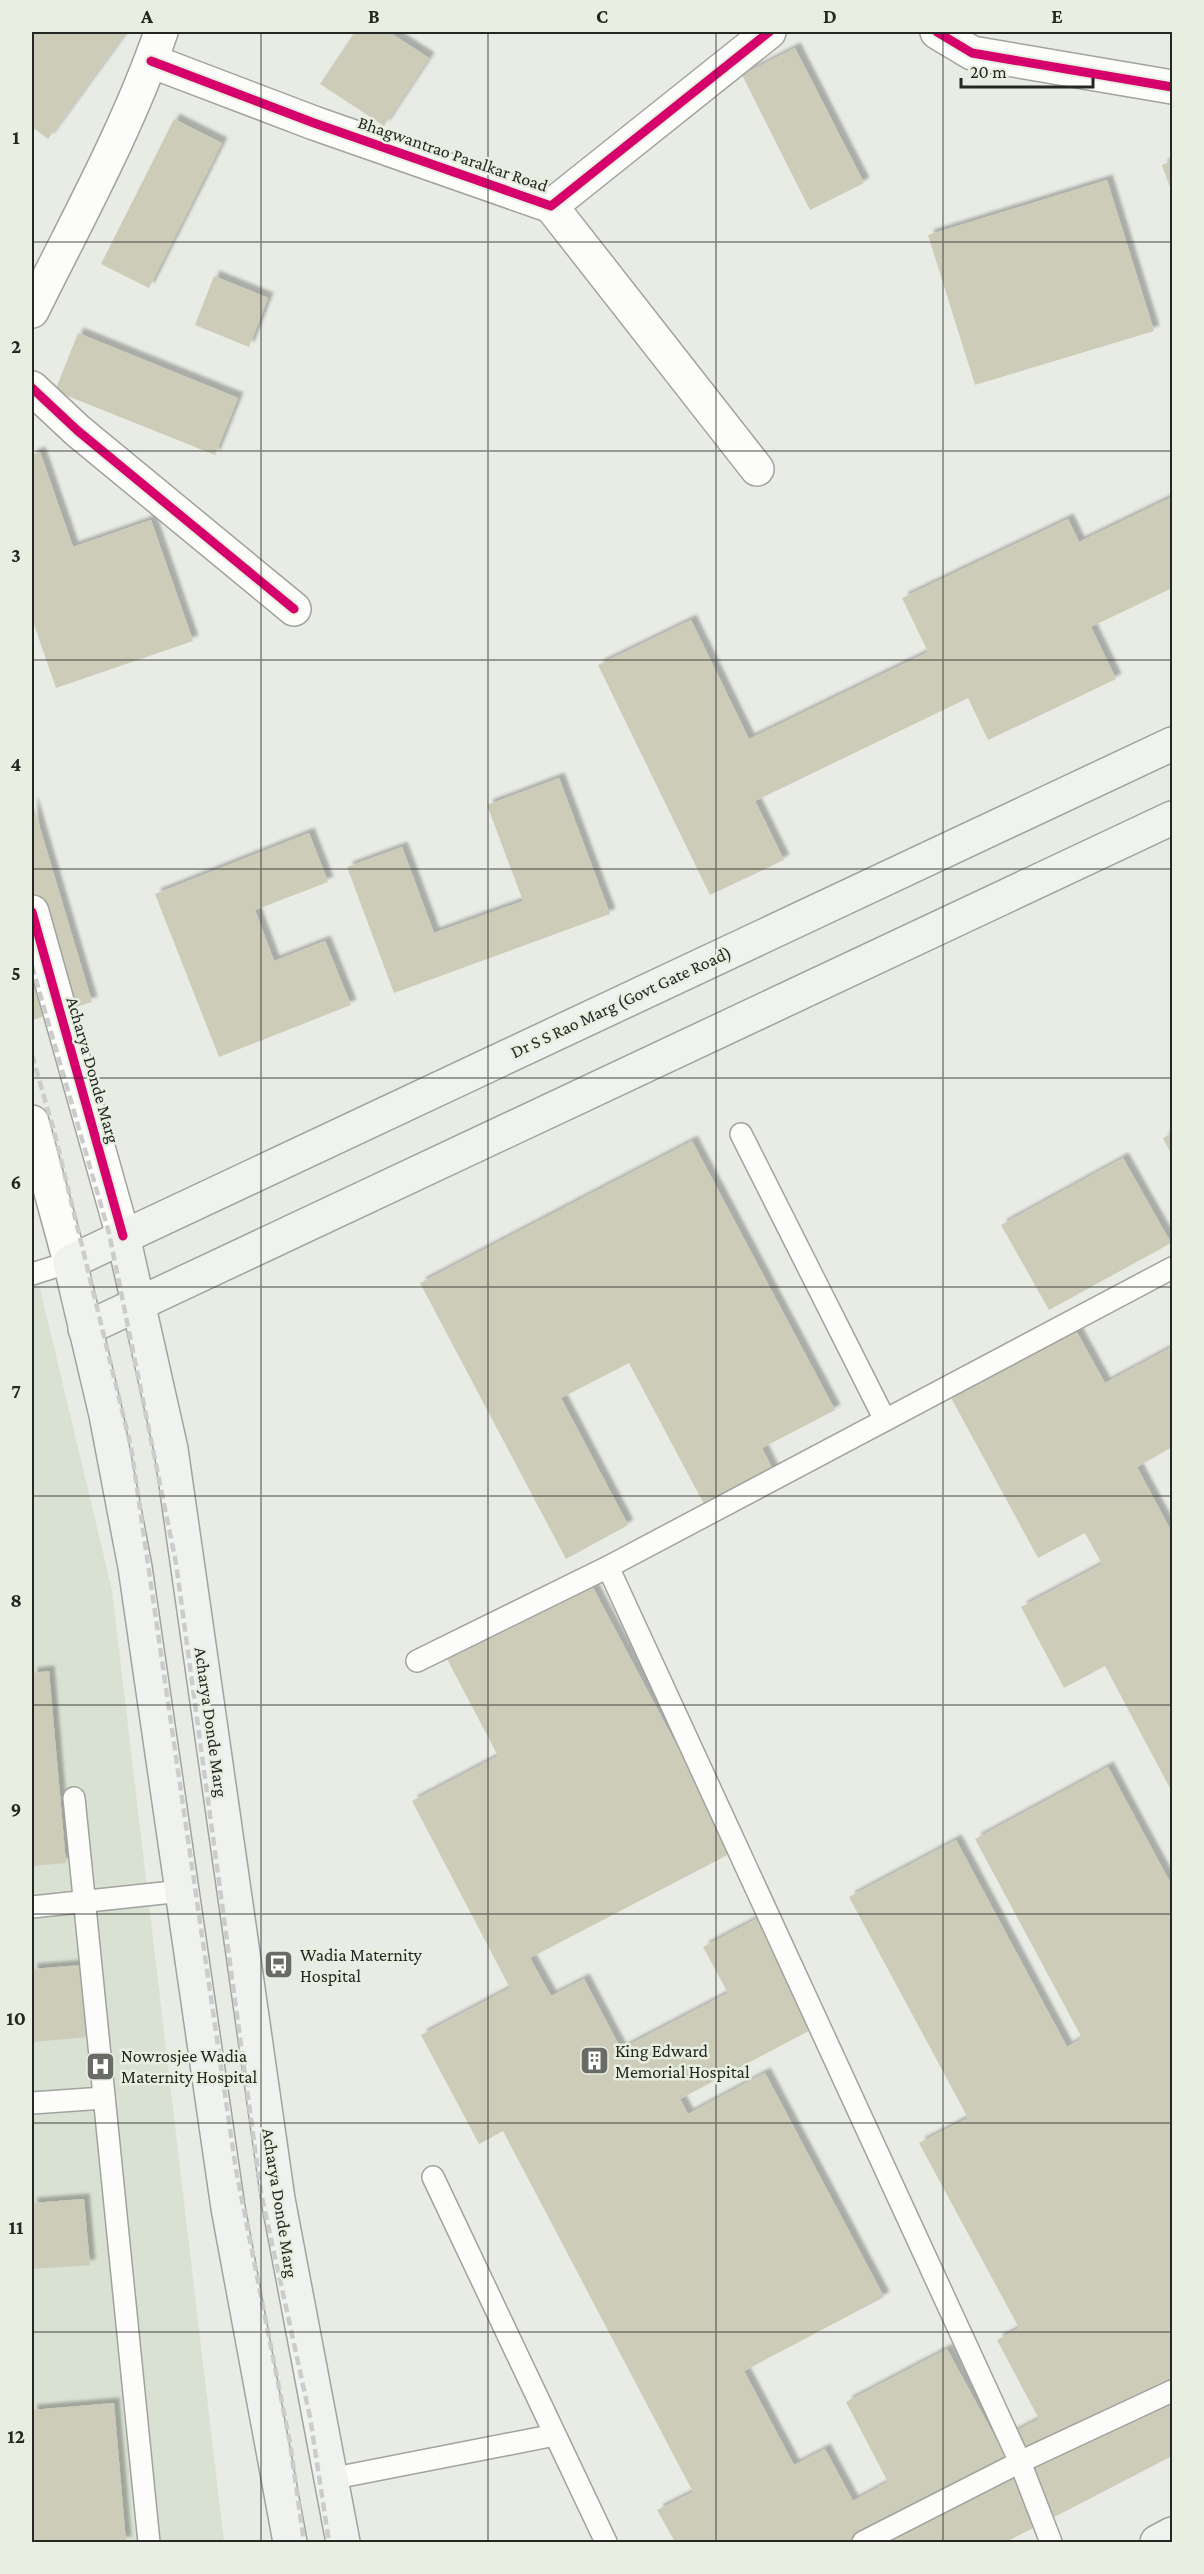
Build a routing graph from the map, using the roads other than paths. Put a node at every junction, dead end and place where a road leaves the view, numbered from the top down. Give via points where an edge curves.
1 (769, 32) edge
2 (937, 32) edge
3 (156, 46) edge
4 (1173, 87) edge
5 (551, 206) junction
6 (32, 311) edge
7 (32, 388) edge
8 (757, 469) dead end
9 (294, 609) dead end
10 (1173, 744) edge
11 (1173, 818) edge
12 (32, 912) edge
13 (32, 1122) edge
14 (741, 1134) dead end
15 (123, 1236) junction
16 (70, 1262) junction
17 (1173, 1268) edge
18 (32, 1274) edge
19 (138, 1304) junction
20 (86, 1329) junction
21 (885, 1420) junction
22 (608, 1567) junction
23 (417, 1661) dead end
24 (74, 1798) dead end
25 (182, 1891) junction
26 (85, 1903) junction
27 (32, 1907) edge
28 (261, 2084) junction
29 (211, 2088) junction
30 (105, 2098) junction
31 (32, 2103) edge
32 (433, 2177) dead end
33 (1173, 2391) edge
34 (555, 2435) junction
35 (1020, 2462) junction
36 (330, 2479) junction
37 (1173, 2534) edge
38 (149, 2542) edge
39 (290, 2542) edge
40 (343, 2542) edge
41 (606, 2542) edge
42 (863, 2542) edge
43 (1051, 2542) edge
44 (1157, 2542) edge

1 - 5 street, Bhagwantrao Paralkar Road
2 - 4 street via 972,54
3 - 5 street, Bhagwantrao Paralkar Road via 314,123
3 - 6 street
5 - 8 street
7 - 9 street via 78,431
10 - 15 main road, Dr S S Rao Marg (Govt Gate Road)
11 - 19 main road
12 - 15 street, Acharya Donde Marg
13 - 16 street
14 - 21 lane
15 - 16 main road, Dr S S Rao Marg (Govt Gate Road)
15 - 19 main road, Acharya Donde Marg
16 - 18 lane
16 - 20 main road
17 - 21 lane
19 - 20 main road
19 - 28 main road, Acharya Donde Marg via 171,1449
20 - 25 main road via 135,1567
21 - 22 lane
22 - 23 lane
22 - 35 lane
24 - 26 lane
25 - 26 lane
25 - 29 main road
26 - 27 lane
26 - 30 lane
28 - 29 main road
28 - 36 main road, Acharya Donde Marg via 278,2199
29 - 39 main road via 228,2208
30 - 31 lane
30 - 38 lane
32 - 34 lane
33 - 35 lane
34 - 36 lane
34 - 41 lane
35 - 42 lane
35 - 43 lane
36 - 40 main road, Acharya Donde Marg
37 - 44 main road

